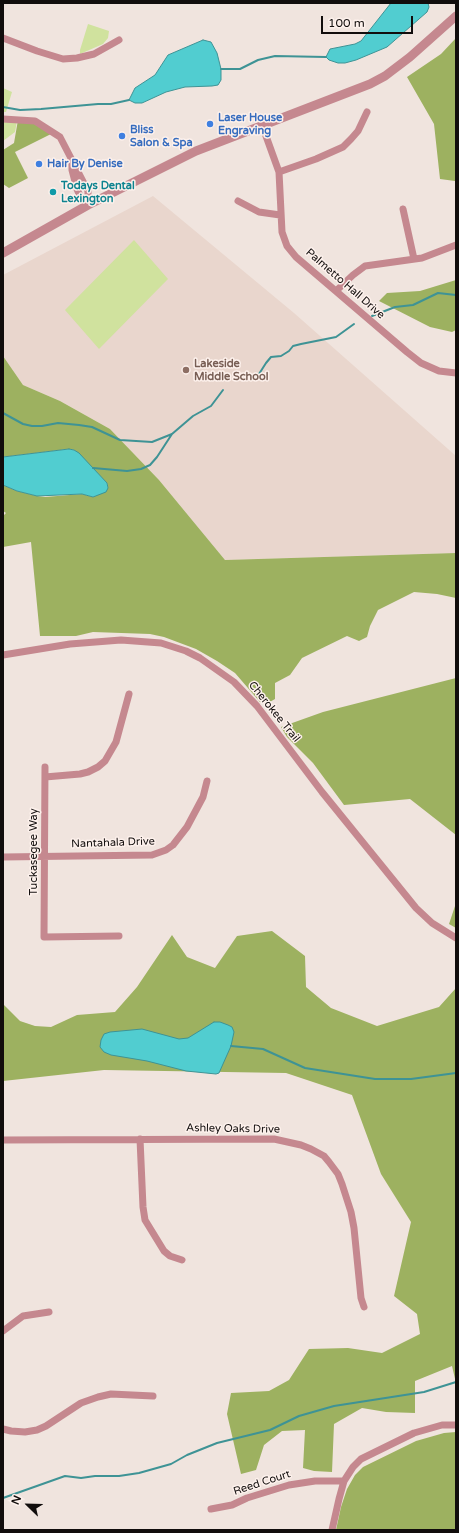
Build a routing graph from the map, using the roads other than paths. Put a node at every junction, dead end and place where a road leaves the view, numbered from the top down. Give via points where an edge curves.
1 (456, 16) edge
2 (3, 38) edge
3 (119, 40) dead end
4 (367, 112) dead end
5 (3, 119) edge
6 (262, 125) junction
7 (279, 172) junction
8 (238, 201) dead end
9 (88, 205) junction
10 (403, 210) dead end
11 (280, 215) junction
12 (456, 246) edge
13 (3, 253) edge
14 (414, 259) junction
15 (336, 292) junction
16 (456, 373) edge
17 (3, 655) edge
18 (129, 694) dead end
19 (45, 767) dead end
20 (45, 776) junction
21 (207, 781) dead end
22 (45, 856) junction
23 (3, 857) edge
24 (119, 936) dead end
25 (456, 938) edge
26 (140, 1139) junction
27 (3, 1140) edge
28 (182, 1260) dead end
29 (364, 1307) dead end
30 (49, 1312) dead end
31 (3, 1331) edge
32 (153, 1396) dead end
33 (456, 1425) edge
34 (3, 1429) edge
35 (344, 1481) junction
36 (211, 1509) dead end
37 (332, 1530) edge

1 - 6 street via 385,76 361,88
2 - 3 street via 63,59 94,54
4 - 7 street via 358,131 343,147
5 - 9 street via 36,122 60,137 88,191
6 - 7 street, Palmetto Hall Drive
6 - 9 street via 196,151
7 - 11 street, Palmetto Hall Drive
8 - 11 street via 259,212
9 - 13 street
10 - 14 street
11 - 15 street, Palmetto Hall Drive via 282,232 288,246 296,257
12 - 14 street
14 - 15 street via 365,266
15 - 16 street, Palmetto Hall Drive via 421,363
17 - 25 street, Cherokee Trail via 70,644 121,640 161,643 200,658 234,682 257,706 402,892 432,923
18 - 20 street via 116,742 105,761 88,772
19 - 20 street, Tuckasegee Way
20 - 22 street, Tuckasegee Way
21 - 22 street, Nantahala Drive via 187,827 166,850 152,855
22 - 23 street, Nantahala Drive
22 - 24 street, Tuckasegee Way via 44,937
26 - 27 street, Ashley Oaks Drive
26 - 28 street via 145,1220 164,1251
26 - 29 street, Ashley Oaks Drive via 274,1139 301,1145 324,1156 338,1174 351,1212
30 - 31 street via 23,1316
32 - 34 street via 111,1394 81,1403 36,1430 11,1432
33 - 35 street via 426,1429 367,1455 353,1467
35 - 36 street, Reed Court via 315,1481 289,1485 232,1505
35 - 37 street

